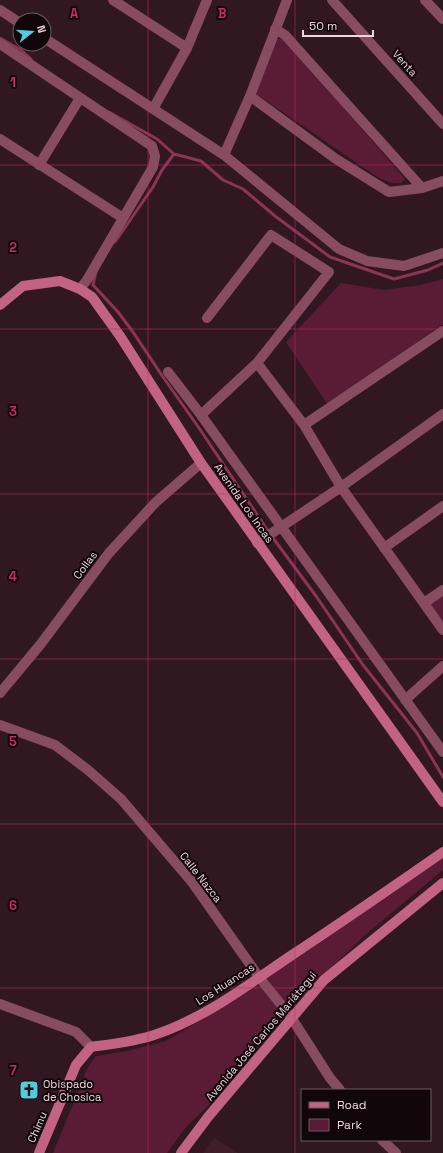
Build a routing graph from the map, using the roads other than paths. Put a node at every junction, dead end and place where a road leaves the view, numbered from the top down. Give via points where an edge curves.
1 (113, 0) edge
2 (207, 0) edge
3 (287, 0) edge
4 (332, 0) edge
5 (425, 0) edge
6 (0, 10) edge
7 (12, 18) edge
8 (443, 19) edge
9 (275, 29) junction
10 (52, 43) edge
11 (0, 44) edge
12 (187, 48) junction
13 (250, 96) junction
14 (80, 98) junction
15 (153, 109) junction
16 (443, 124) edge
17 (0, 139) edge
18 (224, 156) junction
19 (40, 165) junction
20 (443, 181) edge
21 (422, 188) junction
22 (123, 218) junction
23 (443, 253) edge
24 (80, 289) junction
25 (0, 305) edge
26 (207, 318) dead end
27 (443, 331) edge
28 (258, 363) junction
29 (168, 372) dead end
30 (443, 414) edge
31 (202, 415) junction
32 (304, 425) junction
33 (201, 463) junction
34 (341, 487) junction
35 (443, 506) edge
36 (281, 527) junction
37 (258, 543) junction
38 (384, 548) junction
39 (443, 590) edge
40 (424, 603) junction
41 (443, 630) edge
42 (443, 666) edge
43 (0, 694) edge
44 (405, 700) junction
45 (0, 725) edge
46 (443, 752) edge
47 (443, 802) edge
48 (443, 852) edge
49 (443, 883) edge
50 (259, 977) junction
51 (0, 1004) edge
52 (291, 1017) junction
53 (91, 1047) junction
54 (339, 1089) edge
55 (383, 1141) edge
56 (39, 1153) edge
57 (181, 1153) edge
58 (396, 1153) edge

1 - 12 street
2 - 12 street
3 - 9 street
4 - 16 street, Venta
5 - 8 street
6 - 7 street
9 - 13 street
9 - 21 street via 285,35
10 - 15 street
11 - 14 street
12 - 15 street
13 - 18 street
13 - 21 street via 336,159 389,192
14 - 19 street
14 - 22 street via 152,146 155,156 153,167
15 - 18 street
17 - 19 street
18 - 23 street via 339,249 367,261 404,266
19 - 22 street
20 - 21 street
22 - 24 street
24 - 25 main road, Avenida Los Incas via 60,282 23,286
24 - 33 main road, Avenida Los Incas via 92,297 120,336
26 - 28 street via 271,235 329,272
27 - 32 street
28 - 31 street
28 - 32 street
29 - 31 street
30 - 34 street
31 - 36 street
32 - 34 street
33 - 37 main road, Avenida Los Incas
33 - 43 street, Collas via 156,502 109,553 40,646
34 - 36 street
34 - 38 street
35 - 38 street
36 - 37 street
36 - 44 street
37 - 47 main road, Avenida Los Incas
38 - 40 street
39 - 40 street
40 - 41 street
42 - 44 street
44 - 46 street
45 - 50 street, Calle Nazca via 55,745 121,799 192,882
48 - 50 main road, Los Huancas
49 - 52 main road, Avenida José Carlos Mariátegui via 324,980
50 - 52 street, Calle Nazca
50 - 53 main road, Los Huancas via 213,1008 185,1023 120,1044
51 - 53 street via 76,1032
52 - 54 street, Calle Nazca
52 - 57 main road, Avenida José Carlos Mariátegui
53 - 56 main road, Chimu via 76,1065
55 - 58 street

